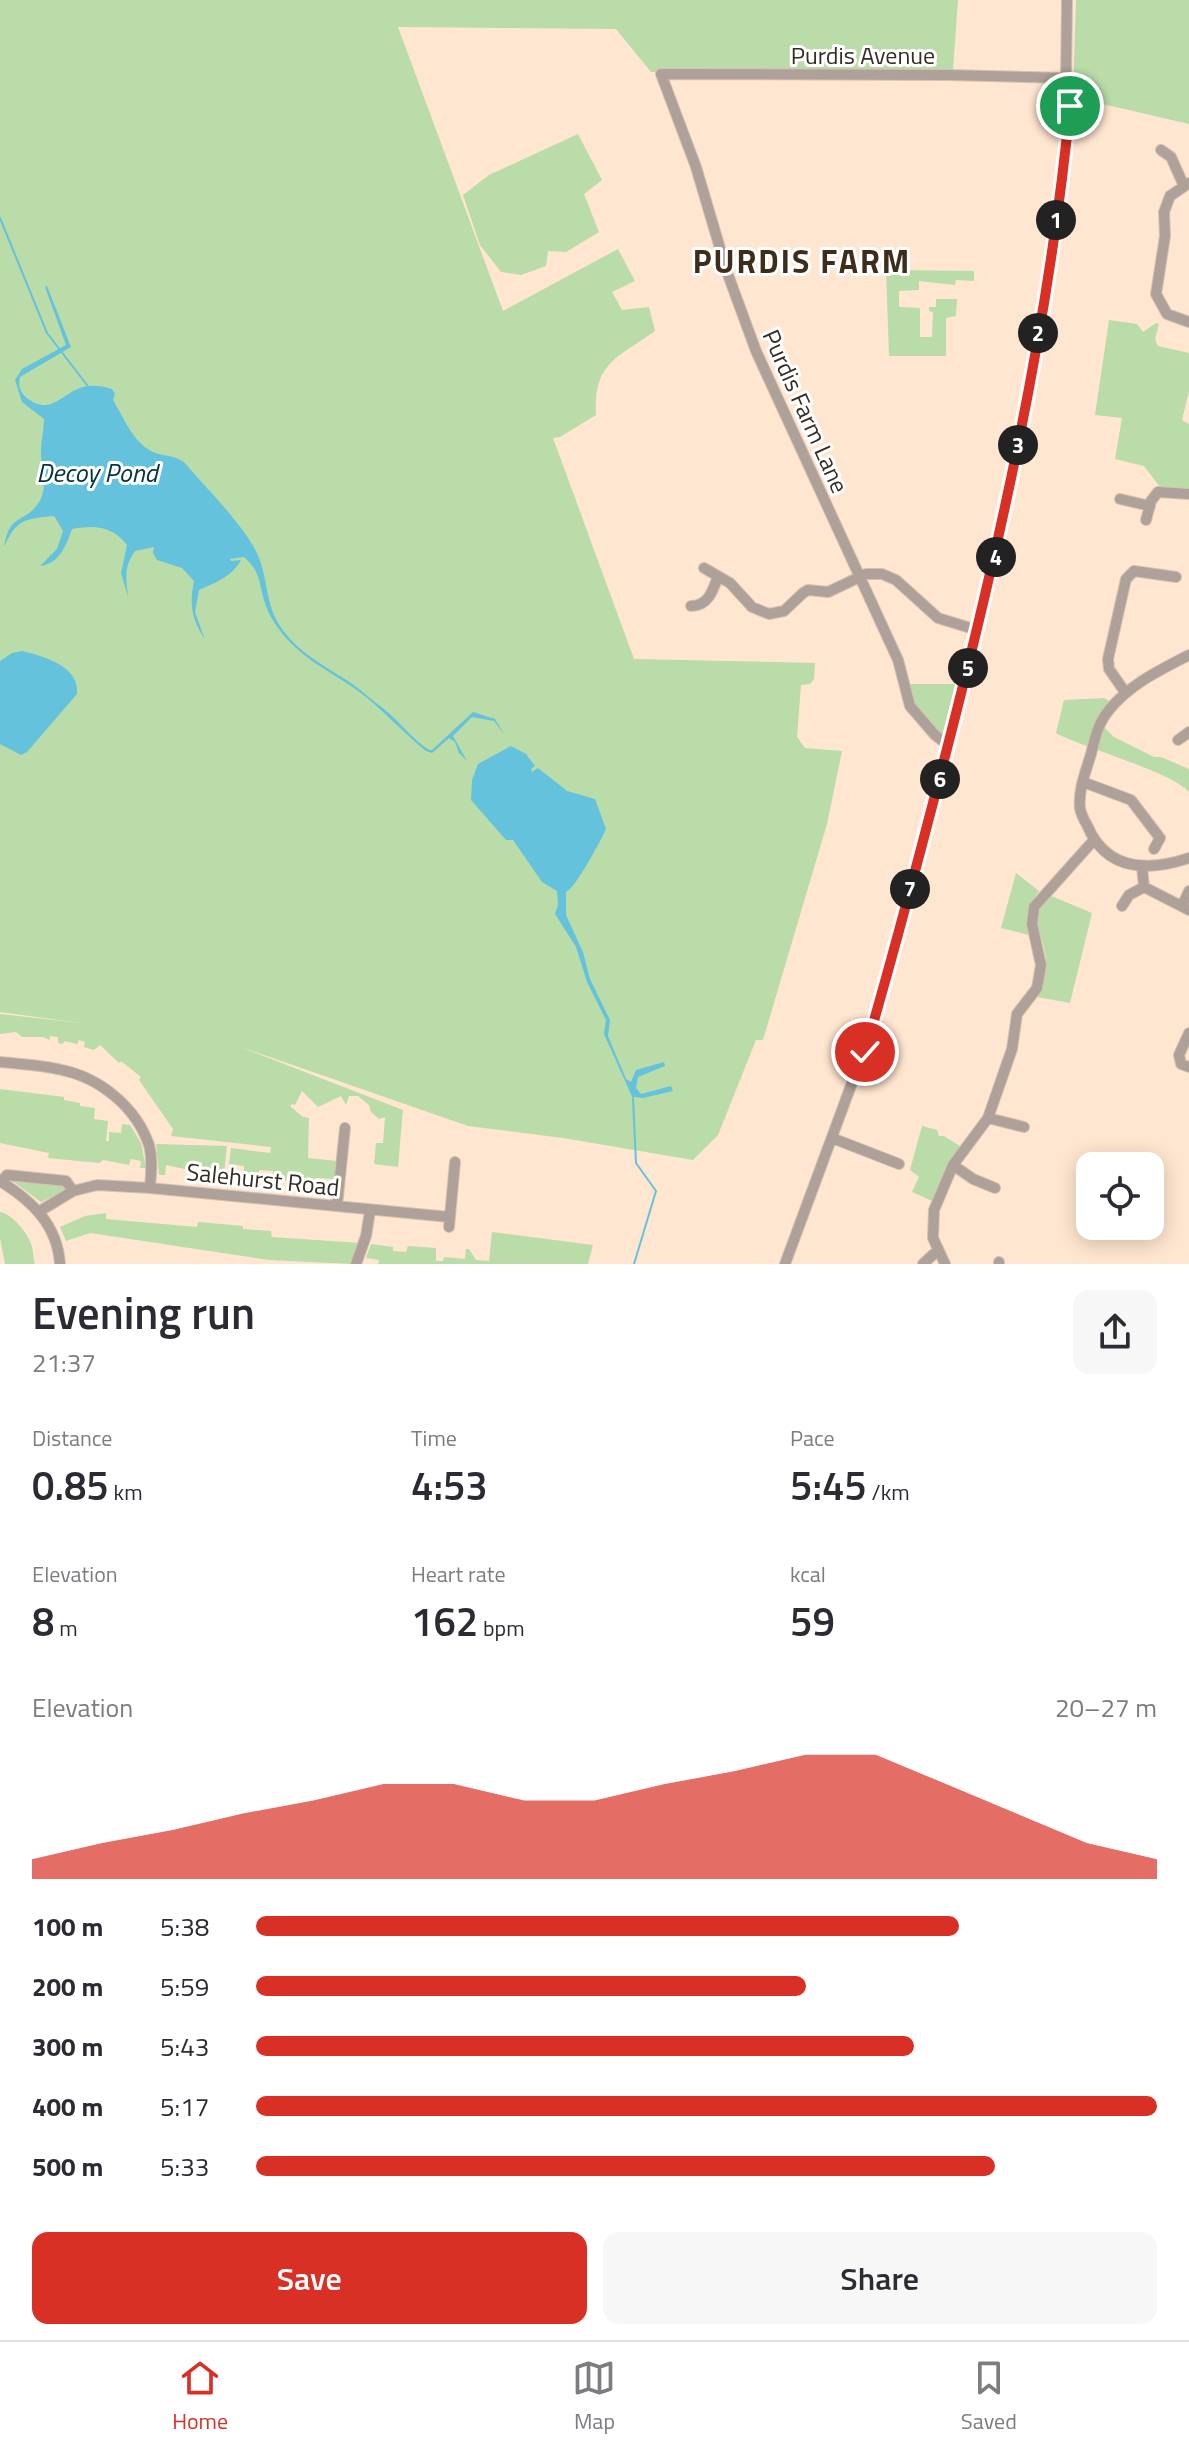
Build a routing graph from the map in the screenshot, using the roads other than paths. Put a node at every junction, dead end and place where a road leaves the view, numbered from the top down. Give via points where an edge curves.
1 (1067, 0) edge
2 (661, 74) joint
3 (1066, 78) junction
4 (1161, 150) dead end
5 (1186, 185) edge
6 (1189, 322) edge
7 (1189, 494) edge
8 (1120, 499) dead end
9 (1150, 506) junction
10 (1146, 520) dead end
11 (704, 568) dead end
12 (718, 576) junction
13 (858, 577) junction
14 (1176, 577) dead end
15 (691, 606) dead end
16 (977, 630) junction
17 (1189, 655) edge
18 (1125, 692) junction
19 (1189, 732) edge
20 (1178, 740) dead end
21 (948, 745) junction
22 (1083, 782) junction
23 (1093, 841) junction
24 (1154, 849) dead end
25 (1189, 858) edge
26 (1142, 867) junction
27 (1144, 887) junction
28 (1189, 891) edge
29 (1122, 906) dead end
30 (1185, 908) edge
31 (1189, 1033) edge
32 (1186, 1046) edge
33 (0, 1062) edge
34 (1189, 1067) edge
35 (988, 1118) junction
36 (1024, 1127) dead end
37 (345, 1128) dead end
38 (832, 1138) junction
39 (455, 1162) dead end
40 (899, 1164) dead end
41 (953, 1165) junction
42 (1, 1182) edge
43 (150, 1188) junction
44 (995, 1188) dead end
45 (73, 1191) junction
46 (337, 1206) junction
47 (40, 1211) junction
48 (370, 1211) junction
49 (937, 1251) junction
50 (60, 1264) edge
51 (356, 1264) edge
52 (785, 1264) edge
53 (923, 1264) edge
54 (945, 1264) edge

1 - 3 street
2 - 3 street, Purdis Avenue
2 - 13 street, Purdis Farm Lane via 756,351
3 - 16 street via 1066,154 1034,362
4 - 5 street via 1171,157
5 - 6 street via 1165,203 1156,294 1167,314
7 - 9 street via 1158,492
8 - 9 street
9 - 10 street
11 - 12 street
12 - 13 street via 752,607 769,614 784,611 808,590 828,592
12 - 15 street via 708,599
13 - 16 street via 888,576 938,618
13 - 21 street, Purdis Farm Lane via 898,660 910,706
14 - 18 street via 1134,571 1126,579 1108,659
16 - 21 street
17 - 18 street
18 - 22 street via 1098,728
19 - 20 street
21 - 38 street via 865,1052
22 - 23 street via 1080,809
22 - 24 street via 1131,800 1160,838
23 - 26 street via 1115,860
23 - 35 street via 1034,907 1032,924 1041,965 1037,988 1017,1014 1012,1049
25 - 26 street
26 - 27 street
27 - 29 street
27 - 30 street
28 - 30 street
31 - 32 street
32 - 34 street via 1179,1050 1179,1060
33 - 43 street via 63,1070 109,1091 149,1145
35 - 36 street
35 - 41 street
37 - 46 street
38 - 40 street
38 - 52 street
39 - 48 street, Salehurst Road via 449,1222
41 - 44 street
41 - 49 street via 934,1210
42 - 45 street, Salehurst Road via 7,1175 66,1181
42 - 47 street
43 - 45 street, Salehurst Road via 97,1185
43 - 46 street, Salehurst Road
45 - 47 street, Salehurst Road
46 - 48 street, Salehurst Road
47 - 50 street via 55,1237
48 - 51 street
49 - 53 street
49 - 54 street

